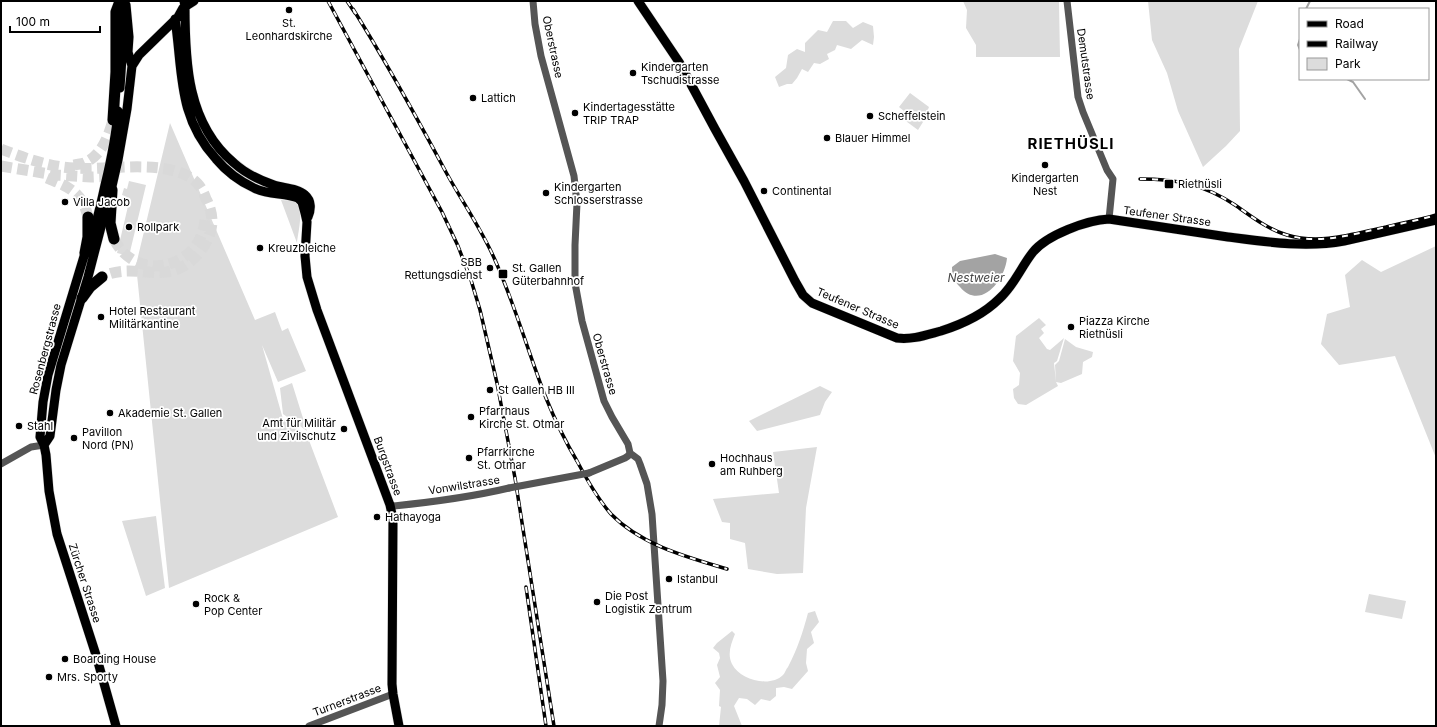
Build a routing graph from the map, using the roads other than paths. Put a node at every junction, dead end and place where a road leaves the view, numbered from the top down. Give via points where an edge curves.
1 (194, 1) edge
2 (533, 1) edge
3 (638, 1) edge
4 (1067, 1) edge
5 (121, 2) edge
6 (185, 4) edge
7 (175, 19) junction
8 (178, 33) junction
9 (160, 34) junction
10 (126, 52) junction
11 (139, 55) junction
12 (132, 66) junction
13 (113, 120) tunnel mouth
14 (112, 190) junction
15 (88, 217) tunnel mouth
16 (1109, 219) junction
17 (1436, 220) edge
18 (307, 222) junction
19 (114, 239) tunnel mouth
20 (85, 253) junction
21 (102, 277) tunnel mouth
22 (82, 298) junction
23 (44, 445) junction
24 (630, 453) junction
25 (1, 464) edge
26 (390, 505) junction
27 (393, 694) junction
28 (116, 726) edge
29 (309, 726) edge
30 (399, 726) edge
31 (659, 726) edge

1 - 6 main road
2 - 24 street, Oberstrasse via 541,56 574,182 577,203 575,283 582,321 604,401 628,444
3 - 16 main road, Teufener Strasse via 679,62 744,181 799,290 816,305 893,337 907,339 923,336 975,318 991,307 1006,292 1032,254 1048,239 1093,221
4 - 16 street, Demutstrasse via 1080,104 1113,179
5 - 10 main road, Rosenbergstrasse
5 - 13 highway via 116,12
6 - 7 main road
6 - 18 main road via 189,78 194,103 205,127 214,142 244,170 265,181 305,195 310,202
7 - 8 main road
7 - 9 main road
8 - 9 main road
8 - 18 main road via 186,107 204,146 232,175 252,187 268,193 294,196 301,200
9 - 11 main road
10 - 11 main road via 134,56
10 - 12 main road, Rosenbergstrasse
10 - 20 main road, Rosenbergstrasse via 115,141 101,205
11 - 12 main road
12 - 14 main road, Rosenbergstrasse via 128,110
14 - 19 highway via 110,223
14 - 22 main road, Rosenbergstrasse
15 - 20 highway
16 - 17 main road, Teufener Strasse via 1257,240 1306,244 1344,241
18 - 26 main road, Burgstrasse via 307,277
20 - 23 main road, Rosenbergstrasse via 45,389 40,430
21 - 22 highway
22 - 23 main road, Rosenbergstrasse via 61,366 50,436
23 - 25 street via 31,447
23 - 28 main road, Zürcher Strasse via 57,534 96,654
24 - 26 street, Vonwilstrasse, bridge via 625,458 589,473 491,493
24 - 31 street, Oberstrasse via 638,459 647,484 654,528 663,681
26 - 27 main road, Burgstrasse via 394,527
27 - 29 street, Turnerstrasse
27 - 30 main road, Burgstrasse

